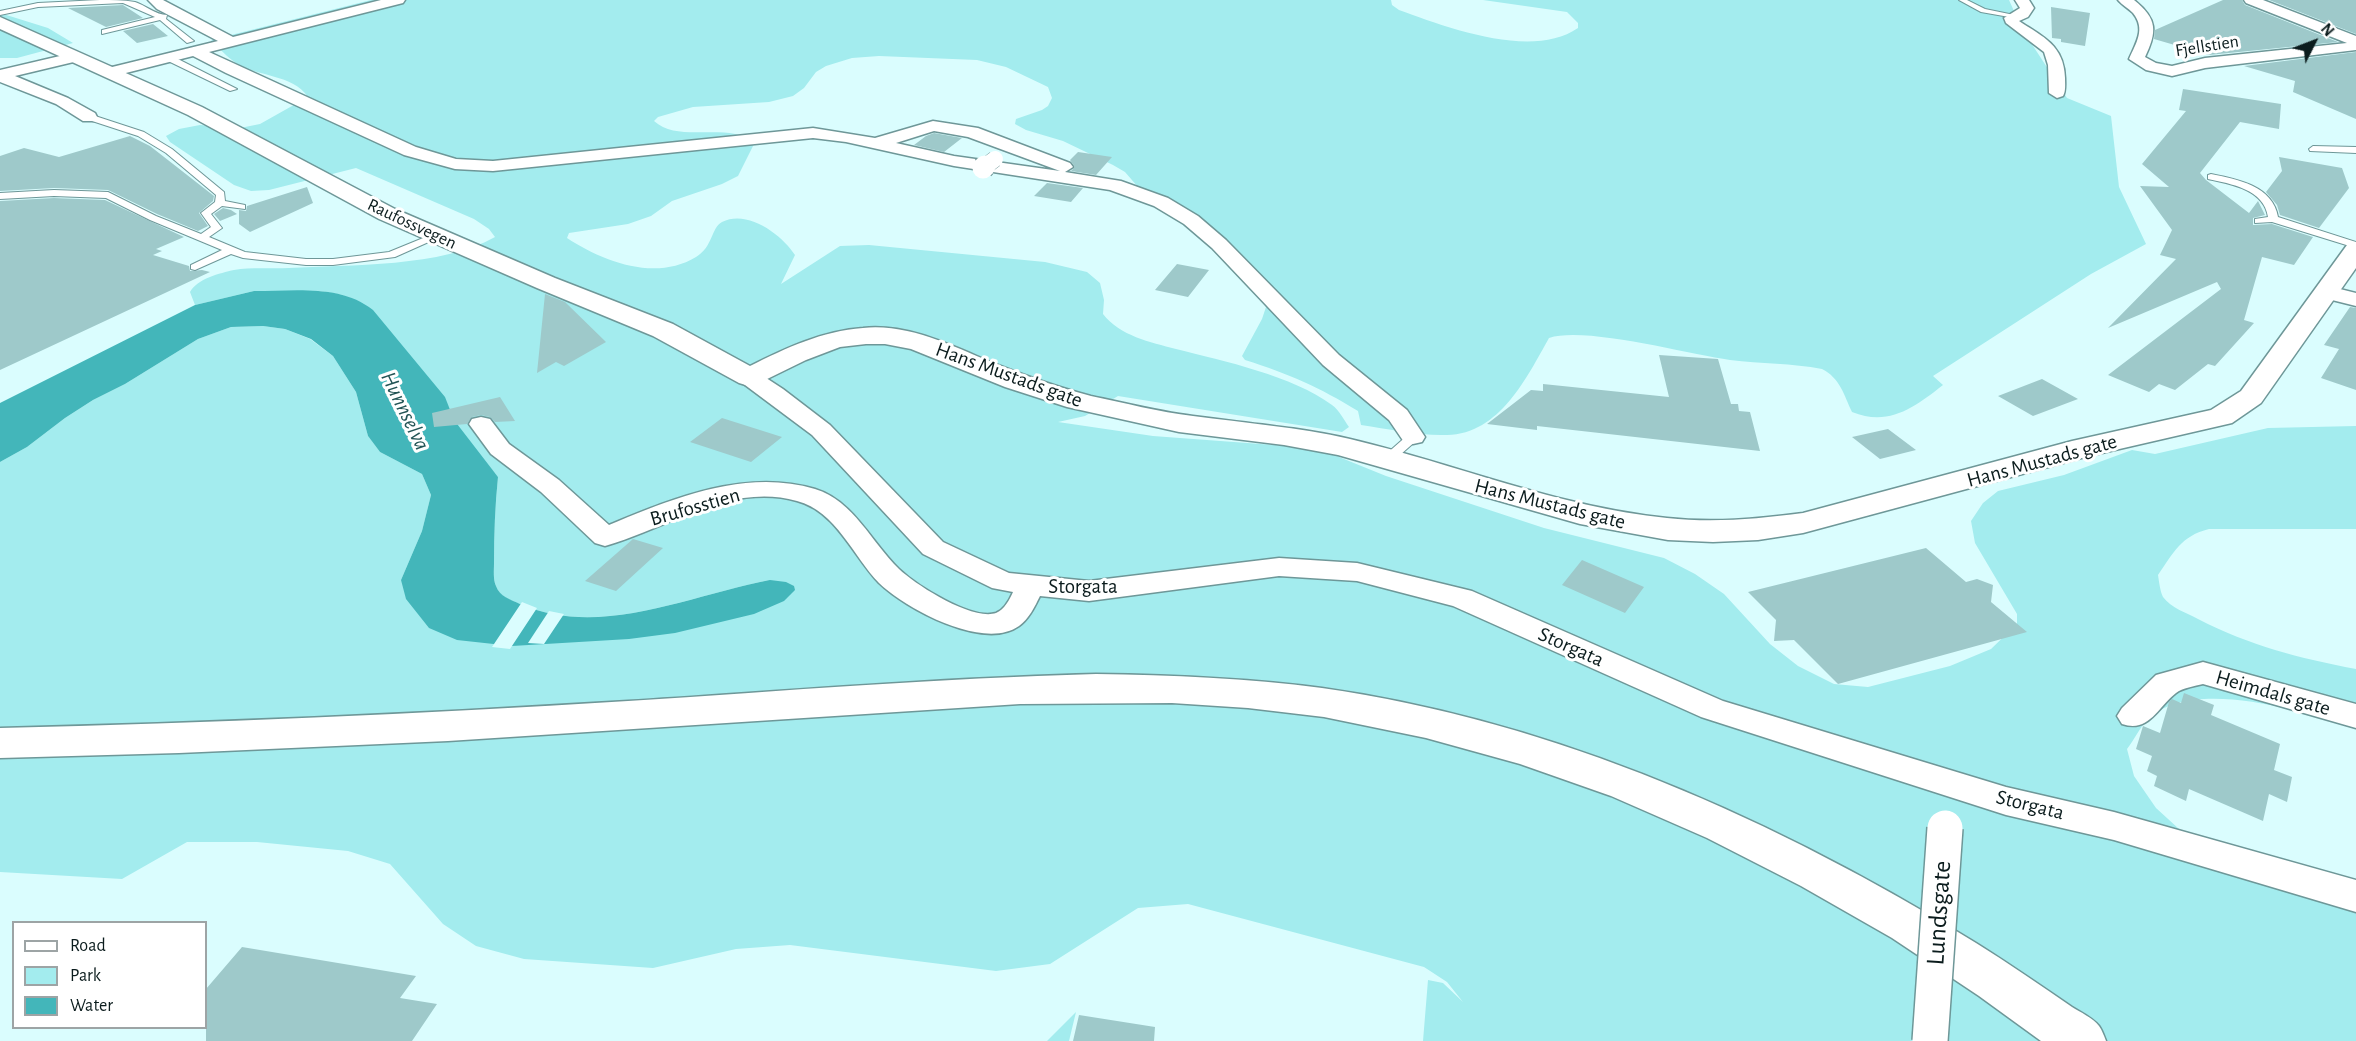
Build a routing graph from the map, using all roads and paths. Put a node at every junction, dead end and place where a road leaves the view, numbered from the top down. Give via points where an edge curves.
1 (72, 0) edge
2 (155, 0) edge
3 (336, 0) edge
4 (398, 0) edge
5 (1962, 0) edge
6 (2022, 0) edge
7 (2125, 0) edge
8 (2251, 0) edge
9 (38, 2) edge
10 (58, 3) junction
11 (354, 11) junction
12 (0, 13) edge
13 (177, 14) junction
14 (2015, 16) junction
15 (161, 18) junction
16 (0, 22) edge
17 (105, 32) dead end
18 (230, 41) junction
19 (2356, 41) edge
20 (192, 45) junction
21 (2356, 46) edge
22 (77, 57) junction
23 (167, 57) junction
24 (110, 72) junction
25 (2, 78) edge
26 (233, 90) dead end
27 (2057, 93) dead end
28 (89, 117) joint
29 (876, 144) junction
30 (1011, 147) junction
31 (2313, 149) dead end
32 (2356, 150) edge
33 (989, 164) dead end
34 (2211, 177) dead end
35 (1092, 180) junction
36 (0, 196) edge
37 (220, 203) junction
38 (242, 207) dead end
39 (2273, 219) junction
40 (2258, 221) dead end
41 (437, 236) junction
42 (203, 237) junction
43 (2356, 245) edge
44 (232, 249) junction
45 (2356, 250) edge
46 (195, 267) dead end
47 (2342, 296) edge
48 (749, 377) junction
49 (481, 424) dead end
50 (821, 430) joint
51 (1413, 437) joint
52 (1388, 459) junction
53 (1031, 586) junction
54 (2133, 716) dead end
55 (2356, 716) edge
56 (0, 743) edge
57 (1958, 786) junction
58 (2356, 896) edge
59 (1930, 1041) edge
60 (2081, 1041) edge

1 - 10 lane
2 - 13 street
3 - 11 street
4 - 11 street
5 - 14 lane via 1983,11
6 - 14 street via 2027,8
7 - 21 street, Fjellstien via 2144,17 2146,42 2137,59 2161,70 2179,71 2205,63
8 - 19 street
9 - 10 lane
9 - 12 lane
10 - 15 lane via 123,1
11 - 18 street
13 - 15 lane
13 - 18 street
14 - 27 street via 2011,18 2013,23 2054,56
15 - 17 lane
15 - 20 lane
16 - 22 main road, Raufossvegen
18 - 20 street
20 - 23 street
20 - 29 street via 232,70 410,151 455,164 493,166 813,133
22 - 24 main road, Raufossvegen
22 - 25 street
23 - 24 street
23 - 26 lane
24 - 41 main road, Raufossvegen via 195,111 366,203
25 - 28 street via 62,100
28 - 37 lane via 141,134 169,151 221,194
29 - 30 street via 933,126 972,132
29 - 35 street via 954,161
30 - 33 street
30 - 35 street
31 - 32 lane
34 - 39 lane via 2250,188 2274,210
35 - 51 street via 1131,189 1191,220 1331,360 1398,416
36 - 42 lane via 108,195
37 - 38 lane
37 - 42 lane via 206,213 217,228
39 - 40 lane
39 - 43 lane
41 - 44 lane via 391,255 333,262 243,255
41 - 48 main road, Raufossvegen via 663,330
42 - 44 lane
44 - 46 lane
45 - 47 main road, Hans Mustads gate
47 - 52 main road, Hans Mustads gate via 2251,397 2221,417 2083,448 1771,530 1673,530 1608,521 1549,508
48 - 50 street, Raufossvegen
48 - 52 main road, Hans Mustads gate via 829,342 861,336 895,336 1088,404 1150,418 1339,446
49 - 53 street, Brufosstien via 500,449 550,486 605,537 718,497 776,489 806,494 829,506 883,569 908,591 953,616 994,626 1016,616
50 - 53 street, Storgata via 933,548 1002,581
51 - 52 lane
53 - 57 street, Storgata via 1089,591 1279,567 1357,572 1462,598 1712,709
54 - 55 street, Heimdals gate via 2168,683 2204,673
56 - 60 main road via 315,735 1013,690 1173,689 1321,703 1409,719 1528,751 1715,823 1830,881 1929,938
57 - 58 street, Storgata via 2114,826
57 - 59 street, Lundsgate, bridge via 1945,828

